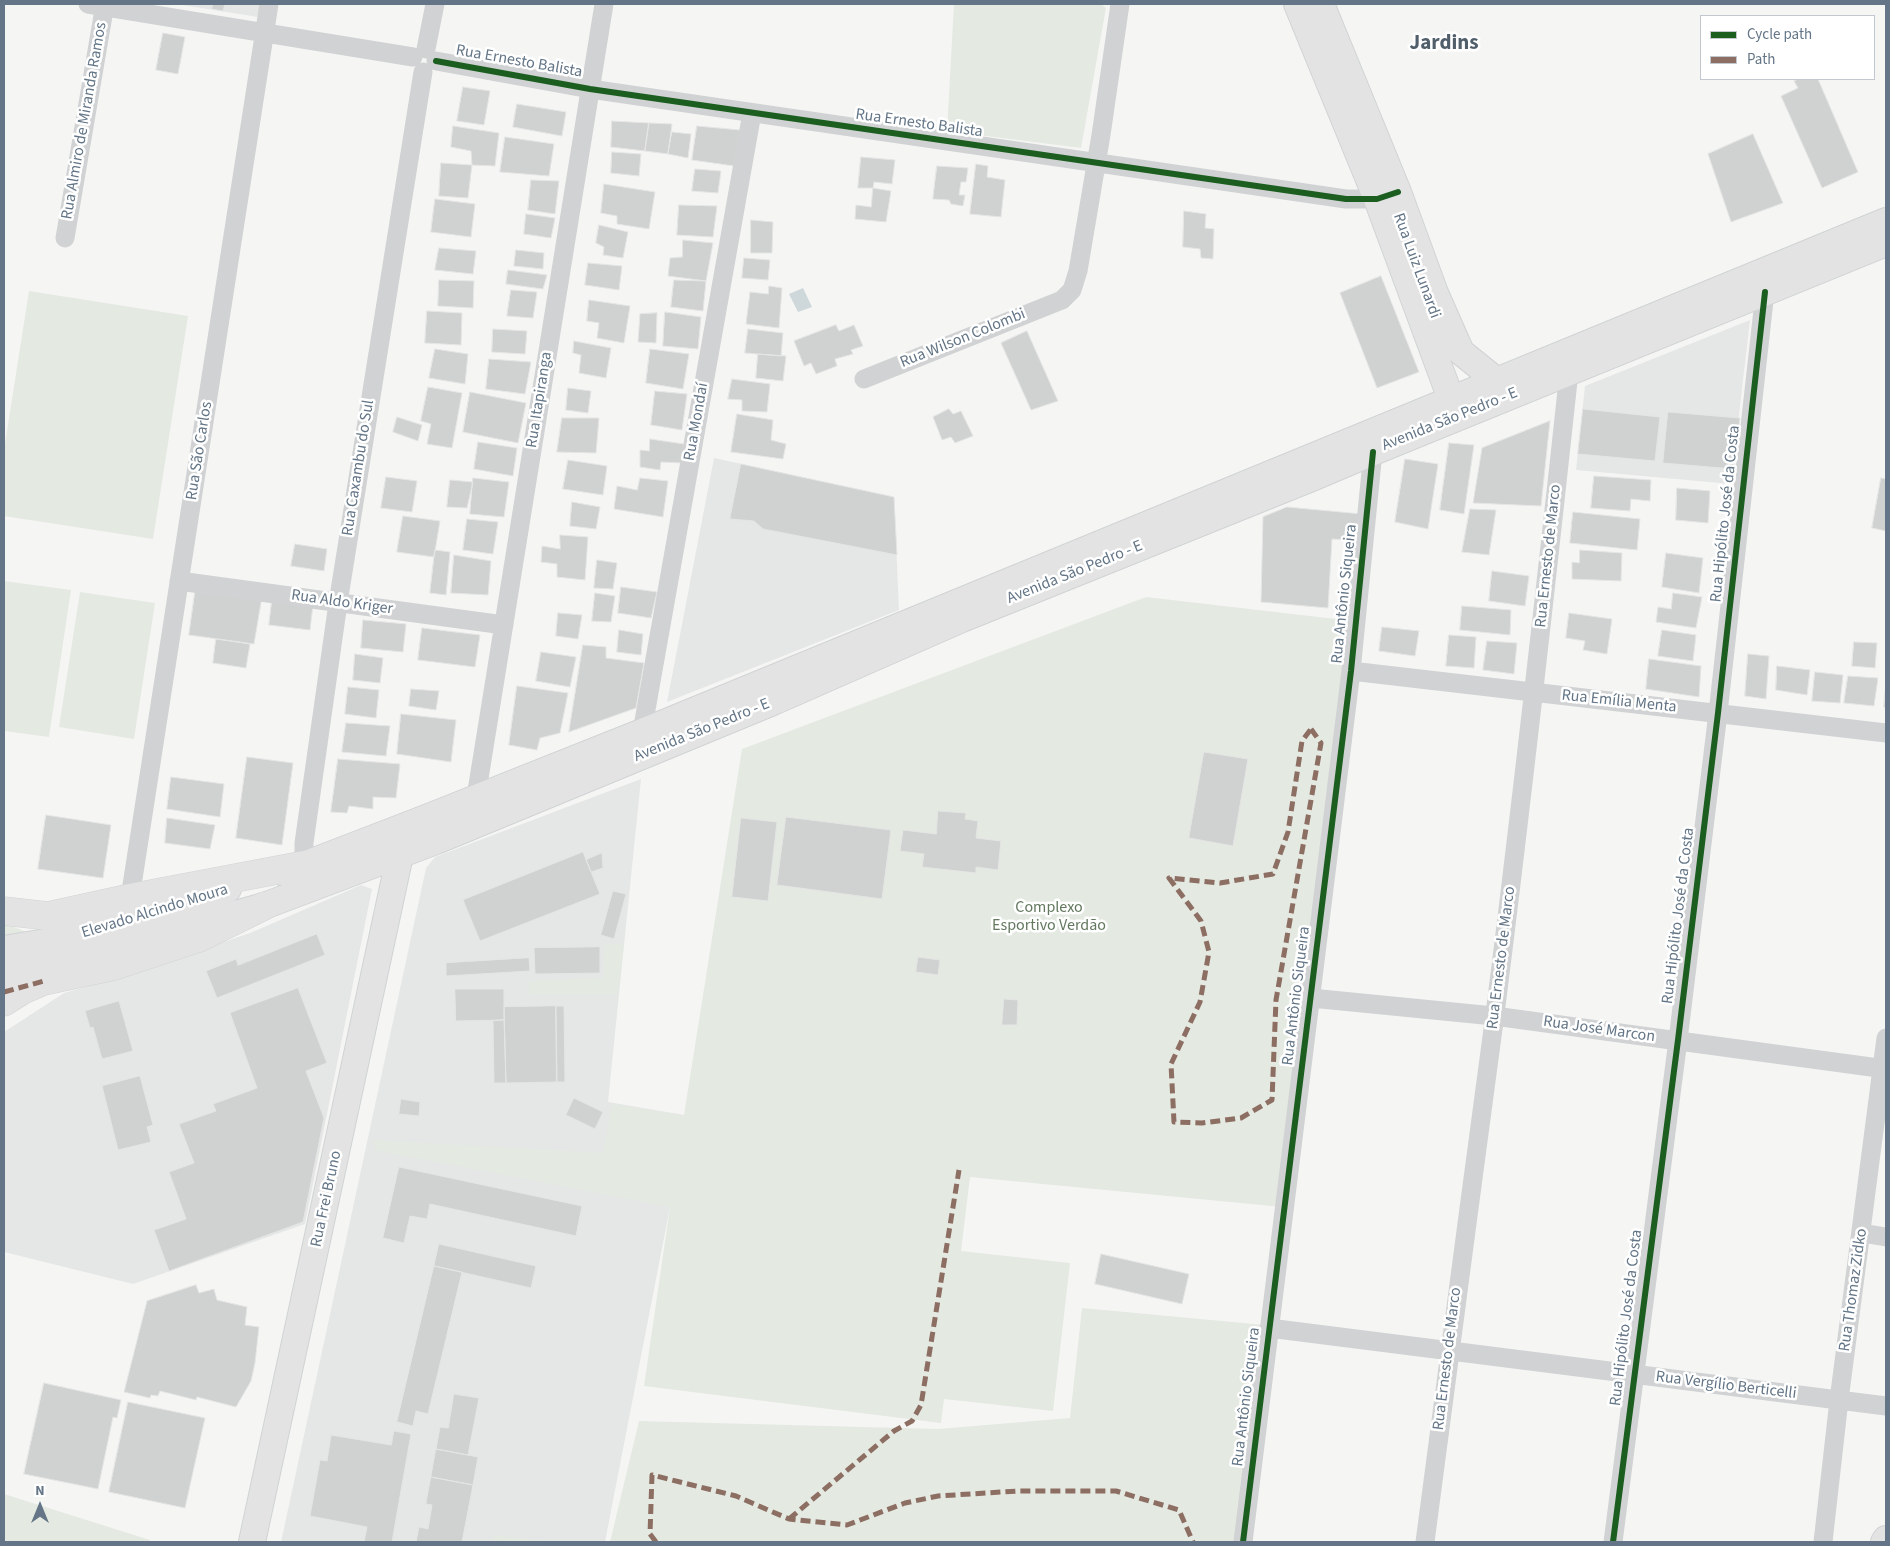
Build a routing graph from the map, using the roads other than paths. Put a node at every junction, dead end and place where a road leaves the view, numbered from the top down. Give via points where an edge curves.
1 (269, 4) edge
2 (436, 4) edge
3 (604, 4) edge
4 (1120, 4) edge
5 (1296, 4) edge
6 (1321, 4) edge
7 (99, 5) edge
8 (265, 33) junction
9 (425, 60) junction
10 (590, 89) junction
11 (752, 113) junction
12 (1096, 164) junction
13 (1387, 195) junction
14 (1886, 220) edge
15 (65, 238) dead end
16 (1886, 243) edge
17 (1765, 292) junction
18 (1569, 372) junction
19 (864, 379) dead end
20 (1497, 381) junction
21 (1451, 399) junction
22 (1373, 452) junction
23 (180, 581) junction
24 (338, 602) junction
25 (504, 625) junction
26 (1351, 671) junction
27 (1534, 693) junction
28 (1718, 713) junction
29 (642, 732) junction
30 (1886, 733) edge
31 (476, 797) junction
32 (400, 855) junction
33 (304, 865) junction
34 (130, 898) junction
35 (264, 906) junction
36 (4, 911) edge
37 (4, 949) edge
38 (4, 972) edge
39 (1311, 998) junction
40 (4, 1002) edge
41 (1494, 1016) junction
42 (1886, 1038) edge
43 (1678, 1040) junction
44 (1884, 1069) edge
45 (1862, 1233) junction
46 (1886, 1237) edge
47 (1269, 1328) junction
48 (1448, 1351) junction
49 (1634, 1374) junction
50 (1839, 1400) junction
51 (1886, 1406) edge
52 (252, 1542) edge
53 (1243, 1542) edge
54 (1425, 1542) edge
55 (1612, 1542) edge
56 (1823, 1542) edge

1 - 8 street, Rua São Carlos
2 - 9 street, Rua Caxambu do Sul
3 - 10 street, Rua Itapiranga
4 - 12 street
5 - 13 main road, Rua Luiz Lunardi
6 - 13 main road, Rua Luiz Lunardi
7 - 8 street, Rua Ernesto Balista
7 - 15 street, Rua Almiro de Miranda Ramos
8 - 9 street, Rua Ernesto Balista
8 - 23 street, Rua São Carlos
9 - 10 street, Rua Ernesto Balista
9 - 24 street, Rua Caxambu do Sul
10 - 11 street, Rua Ernesto Balista
10 - 25 street, Rua Itapiranga
11 - 12 street, Rua Ernesto Balista
11 - 29 street, Rua Mondaí
12 - 13 street, Rua Ernesto Balista via 1346,200
12 - 19 street, Rua Wilson Colombi via 1078,271 1072,290 1062,300
13 - 20 main road, Rua Luiz Lunardi via 1461,352
13 - 21 main road, Rua Luiz Lunardi
14 - 20 main road, Avenida São Pedro - E
16 - 17 main road, Avenida São Pedro - E
17 - 18 main road, Avenida São Pedro - E
17 - 28 street, Rua Hipólito José da Costa
18 - 22 main road, Avenida São Pedro - E
18 - 27 street, Rua Ernesto de Marco
20 - 21 main road, Avenida São Pedro - E
21 - 29 main road, Avenida São Pedro - E
22 - 26 street, Rua Antônio Siqueira
22 - 32 main road, Avenida São Pedro - E via 962,619 773,702
23 - 24 street, Rua Aldo Kriger
23 - 34 street, Rua São Carlos
24 - 25 street, Rua Aldo Kriger
24 - 33 street, Rua Caxambu do Sul via 304,843
25 - 31 street, Rua Itapiranga
26 - 27 street, Rua Emília Menta
26 - 39 street, Rua Antônio Siqueira
27 - 28 street, Rua Emília Menta
27 - 41 street, Rua Ernesto de Marco
28 - 30 street, Rua Emília Menta
28 - 43 street, Rua Hipólito José da Costa
29 - 31 main road, Avenida São Pedro - E
31 - 33 main road, Avenida São Pedro - E
32 - 35 main road, Avenida São Pedro - E
32 - 52 main road, Rua Frei Bruno
33 - 34 highway
33 - 37 main road, Elevado Alcindo Moura via 87,935
34 - 36 highway via 48,916
35 - 38 main road, Elevado Alcindo Moura via 89,955
35 - 40 highway via 199,938 114,966 44,981
39 - 41 street, Rua José Marcon
39 - 47 street, Rua Antônio Siqueira
41 - 43 street, Rua José Marcon
41 - 48 street, Rua Ernesto de Marco
42 - 44 street, Rua Thomaz Zidko
43 - 44 street, Rua José Marcon
43 - 49 street, Rua Hipólito José da Costa
44 - 45 street, Rua Thomaz Zidko
45 - 46 street
45 - 50 street, Rua Thomaz Zidko
47 - 48 street, Rua Vergílio Berticelli
47 - 53 street, Rua Antônio Siqueira
48 - 49 street, Rua Vergílio Berticelli
48 - 54 street, Rua Ernesto de Marco
49 - 50 street, Rua Vergílio Berticelli
49 - 55 street, Rua Hipólito José da Costa
50 - 51 street, Rua Vergílio Berticelli
50 - 56 street, Rua Thomaz Zidko

